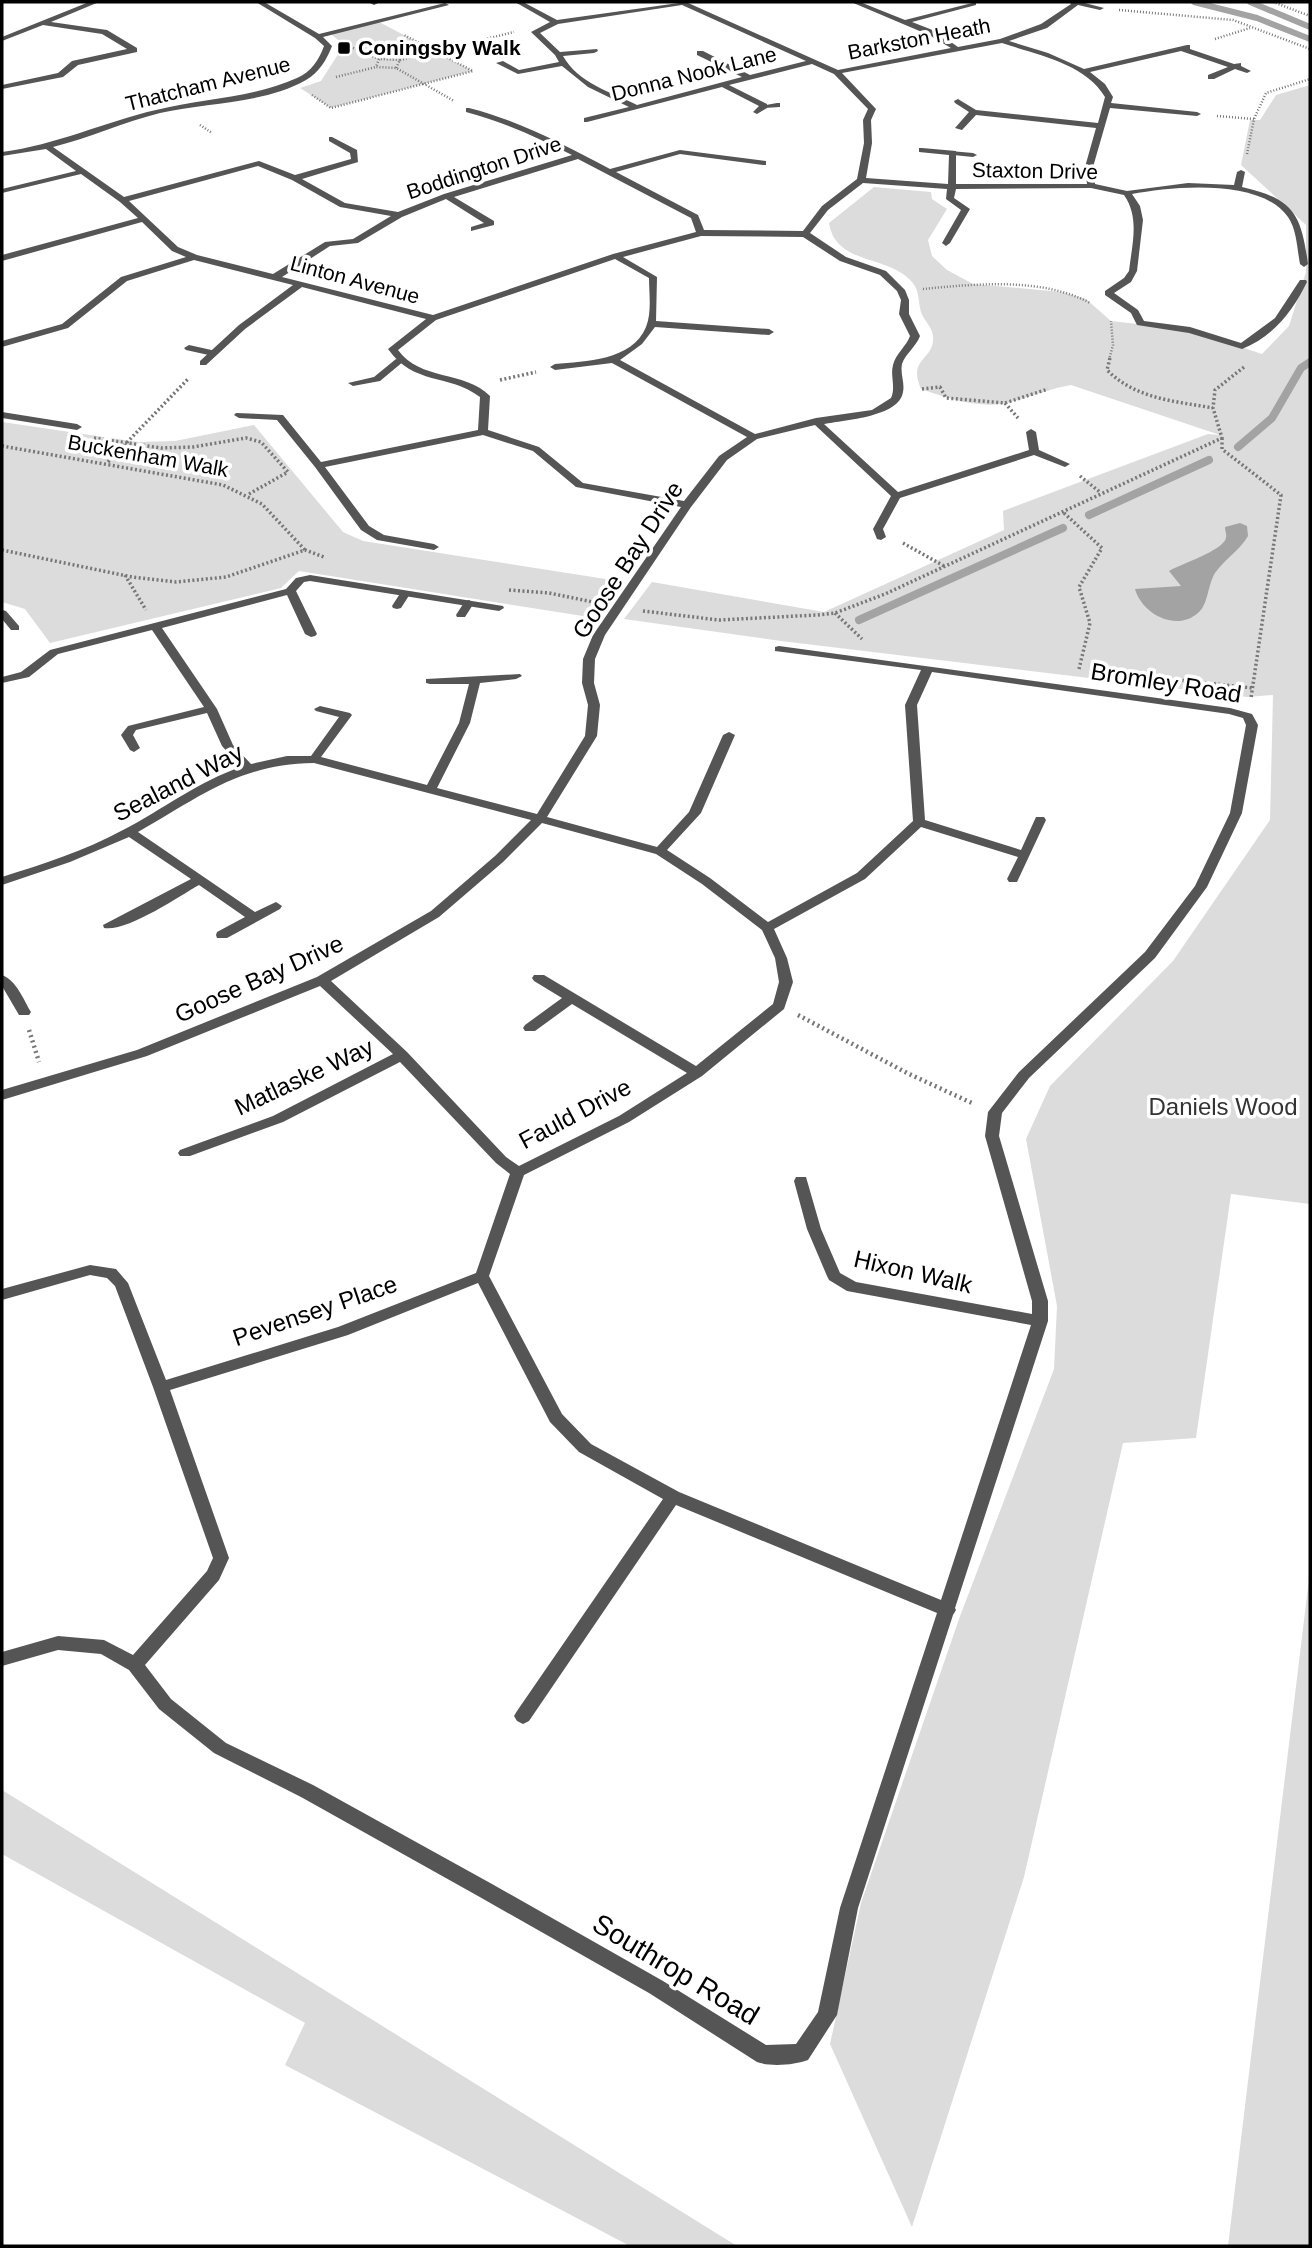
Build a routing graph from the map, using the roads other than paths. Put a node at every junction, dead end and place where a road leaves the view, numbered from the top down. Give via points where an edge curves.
1 (91, 2) edge
2 (259, 2) edge
3 (518, 2) edge
4 (682, 2) edge
5 (854, 2) edge
6 (973, 3) edge
7 (1075, 3) edge
8 (445, 5) dead end
9 (1100, 8) road end
10 (556, 22) junction
11 (905, 22) junction
12 (43, 23) junction
13 (318, 36) junction
14 (2, 39) edge
15 (1002, 41) junction
16 (958, 50) junction
17 (594, 51) dead end
18 (558, 54) junction
19 (705, 58) dead end
20 (810, 62) junction
21 (500, 63) dead end
22 (562, 64) junction
23 (1235, 67) junction
24 (1246, 67) dead end
25 (1085, 71) junction
26 (518, 72) junction
27 (837, 72) junction
28 (510, 78) dead end
29 (749, 78) junction
30 (1211, 78) dead end
31 (723, 85) junction
32 (2, 87) edge
33 (958, 101) dead end
34 (1202, 102) dead end
35 (1108, 104) junction
36 (777, 105) dead end
37 (634, 106) junction
38 (469, 110) road end
39 (974, 112) junction
40 (587, 120) dead end
41 (1101, 126) junction
42 (959, 128) dead end
43 (332, 139) dead end
44 (49, 148) junction
45 (922, 150) dead end
46 (953, 153) junction
47 (2, 154) edge
48 (973, 155) dead end
49 (578, 156) junction
50 (763, 163) dead end
51 (81, 172) junction
52 (608, 172) junction
53 (1241, 172) dead end
54 (295, 178) junction
55 (861, 180) junction
56 (1091, 186) junction
57 (952, 187) junction
58 (1237, 189) junction
59 (2, 191) edge
60 (1127, 194) junction
61 (447, 196) junction
62 (123, 200) junction
63 (399, 215) junction
64 (141, 220) junction
65 (474, 229) dead end
66 (701, 233) junction
67 (805, 234) junction
68 (946, 243) dead end
69 (616, 256) junction
70 (194, 257) junction
71 (2, 258) edge
72 (1304, 264) dead end
73 (275, 277) junction
74 (1303, 282) dead end
75 (299, 285) junction
76 (433, 318) junction
77 (654, 324) junction
78 (769, 332) dead end
79 (2, 344) edge
80 (189, 348) dead end
81 (213, 352) junction
82 (613, 360) junction
83 (399, 361) junction
84 (203, 363) road end
85 (555, 368) road end
86 (377, 379) junction
87 (353, 383) dead end
88 (361, 394) dead end
89 (2, 415) edge
90 (239, 415) dead end
91 (816, 421) junction
92 (77, 427) dead end
93 (483, 432) junction
94 (1031, 432) dead end
95 (754, 437) junction
96 (1034, 452) junction
97 (1065, 464) dead end
98 (319, 465) junction
99 (896, 496) junction
100 (687, 505) junction
101 (879, 533) road end
102 (434, 547) dead end
103 (290, 591) junction
104 (405, 594) junction
105 (469, 603) junction
106 (397, 606) dead end
107 (499, 608) dead end
108 (2, 613) edge
109 (461, 615) dead end
110 (155, 625) junction
111 (15, 628) dead end
112 (311, 634) dead end
113 (779, 649) dead end
114 (928, 668) junction
115 (516, 676) dead end
116 (2, 680) edge
117 (475, 680) junction
118 (430, 681) dead end
119 (211, 709) junction
120 (320, 709) dead end
121 (729, 735) dead end
122 (134, 748) dead end
123 (314, 759) junction
124 (248, 766) junction
125 (431, 789) junction
126 (541, 817) junction
127 (1040, 820) dead end
128 (919, 822) junction
129 (130, 832) junction
130 (660, 851) junction
131 (1025, 855) junction
132 (1013, 879) dead end
133 (199, 880) junction
134 (2, 881) edge
135 (276, 906) dead end
136 (254, 917) junction
137 (108, 925) dead end
138 (767, 928) junction
139 (222, 935) dead end
140 (539, 978) dead end
141 (2, 979) edge
142 (322, 980) junction
143 (571, 998) junction
144 (24, 1012) road end
145 (530, 1028) dead end
146 (402, 1055) junction
147 (697, 1073) junction
148 (2, 1095) edge
149 (185, 1153) dead end
150 (518, 1172) junction
151 (801, 1181) dead end
152 (482, 1276) junction
153 (2, 1294) edge
154 (1040, 1321) junction
155 (161, 1387) junction
156 (673, 1497) junction
157 (948, 1610) junction
158 (2, 1659) edge
159 (135, 1665) junction
160 (523, 1716) dead end

1 - 12 street
2 - 13 street, Thatcham Avenue
3 - 10 street
4 - 10 street
4 - 20 street
5 - 11 street
6 - 11 street
7 - 9 street
7 - 15 street, Barkston Heath via 1044,26
8 - 13 street
10 - 18 street via 535,32
11 - 16 street
12 - 14 street
12 - 32 street via 104,32 134,50 75,64 60,75
13 - 44 street, Thatcham Avenue via 328,46 324,58 304,78 237,98 143,116
15 - 16 street, Barkston Heath
15 - 25 street
16 - 27 street, Barkston Heath
17 - 18 street
18 - 22 street
19 - 29 street
20 - 27 street
20 - 29 street, Donna Nook Lane
21 - 26 street
22 - 26 street
22 - 37 street via 602,92
23 - 24 street
23 - 25 street via 1184,48
23 - 30 street
25 - 35 street via 1106,88
26 - 28 street
27 - 55 street via 872,109
29 - 31 street, Donna Nook Lane
31 - 36 street via 760,109
31 - 37 street, Donna Nook Lane
33 - 39 street
34 - 35 street via 1197,116
35 - 41 street
37 - 40 street, Donna Nook Lane
38 - 49 street via 513,123
39 - 41 street
39 - 42 street
41 - 56 street via 1089,167
43 - 54 street via 354,152 355,160
44 - 47 street, Thatcham Avenue
44 - 51 street, Linton Avenue
45 - 46 street
46 - 48 street
46 - 57 street
49 - 52 street
49 - 61 street, Boddington Drive
50 - 52 street via 680,152
51 - 59 street
51 - 62 street, Linton Avenue
52 - 66 street via 695,217
53 - 58 street
54 - 62 street, Boddington Drive via 259,163
54 - 63 street, Boddington Drive via 343,205
55 - 57 street, Staxton Drive
55 - 67 street via 825,208
56 - 57 street, Staxton Drive
56 - 60 street, Staxton Drive
57 - 68 street via 950,199 966,209
58 - 60 street via 1186,186
58 - 72 street via 1263,195 1290,213 1299,231
60 - 74 street, Staxton Drive via 1139,220 1133,271 1108,293 1135,312 1140,323 1190,330 1242,346 1271,330 1290,308
61 - 63 street, Boddington Drive
61 - 65 street via 491,223
62 - 64 street, Linton Avenue
63 - 73 street via 355,241 328,244
64 - 70 street, Linton Avenue via 174,249
64 - 71 street
66 - 67 street, Linton Avenue
66 - 69 street, Linton Avenue
67 - 91 street, Goose Bay Drive via 843,259 883,273 901,290 904,314 915,336 899,359 897,398 882,409
69 - 76 street, Linton Avenue
69 - 77 street via 653,277
70 - 73 street, Linton Avenue
70 - 79 street via 124,279 65,326
73 - 75 street, Linton Avenue
75 - 76 street, Linton Avenue
75 - 81 street
76 - 83 street via 393,349
77 - 78 street
77 - 82 street via 642,342
80 - 81 street
81 - 84 street
82 - 85 street
82 - 95 street
83 - 86 street
83 - 93 street via 408,368 475,386 485,396
86 - 87 street
86 - 88 street
89 - 92 street
90 - 98 street via 281,417
91 - 95 street, Goose Bay Drive
91 - 99 street
93 - 98 street
93 - 100 street via 536,450 580,485
94 - 96 street
95 - 100 street, Goose Bay Drive via 723,458
96 - 97 street
96 - 99 street
98 - 102 street via 365,528 382,538
99 - 101 street
100 - 126 street, Goose Bay Drive via 598,635 589,659 588,683 594,705 591,736
103 - 104 street via 300,580 310,578
103 - 110 street
103 - 112 street
104 - 105 street
104 - 106 street
105 - 107 street
105 - 109 street
108 - 111 street
110 - 116 street via 54,652 25,675
110 - 119 street
113 - 114 street, Bromley Road
114 - 128 street via 911,705
114 - 154 street, Bromley Road via 1230,710 1248,716 1252,725 1236,814 1201,887 1150,955 1024,1075 995,1112 992,1136 1040,1301
115 - 117 street
117 - 118 street
117 - 125 street via 473,700 453,752
119 - 122 street via 132,728 127,735
119 - 124 street via 228,746
120 - 123 street via 346,715
121 - 130 street via 695,813
123 - 124 street, Sealand Way via 284,758
123 - 125 street, Sealand Way
124 - 129 street, Sealand Way via 165,808
125 - 126 street, Sealand Way
126 - 130 street
126 - 142 street, Goose Bay Drive via 435,914
127 - 131 street
128 - 131 street
128 - 138 street via 861,876
129 - 133 street
129 - 134 street, Sealand Way via 76,858
130 - 138 street
131 - 132 street
133 - 136 street
133 - 137 street
135 - 136 street
136 - 139 street
138 - 147 street, Fauld Drive via 786,982 779,1006
140 - 143 street
141 - 144 street
142 - 146 street, Matlaske Way
142 - 148 street, Goose Bay Drive via 142,1053
143 - 145 street
143 - 147 street
146 - 149 street, Matlaske Way via 278,1119
146 - 150 street, Matlaske Way
147 - 150 street, Fauld Drive via 625,1119
150 - 152 street, Fauld Drive
151 - 154 street, Hixon Walk via 834,1276 852,1287
152 - 155 street, Pevensey Place via 343,1331
152 - 156 street via 556,1418 584,1448
153 - 155 street via 90,1270 111,1273 121,1283
154 - 157 street
155 - 159 street via 221,1558 213,1575
156 - 157 street
156 - 160 street
157 - 159 street, Southrop Road via 849,1908 827,2015 801,2053 764,2055 656,1987 485,1890 220,1748 165,1704
158 - 159 street via 58,1643 104,1647

